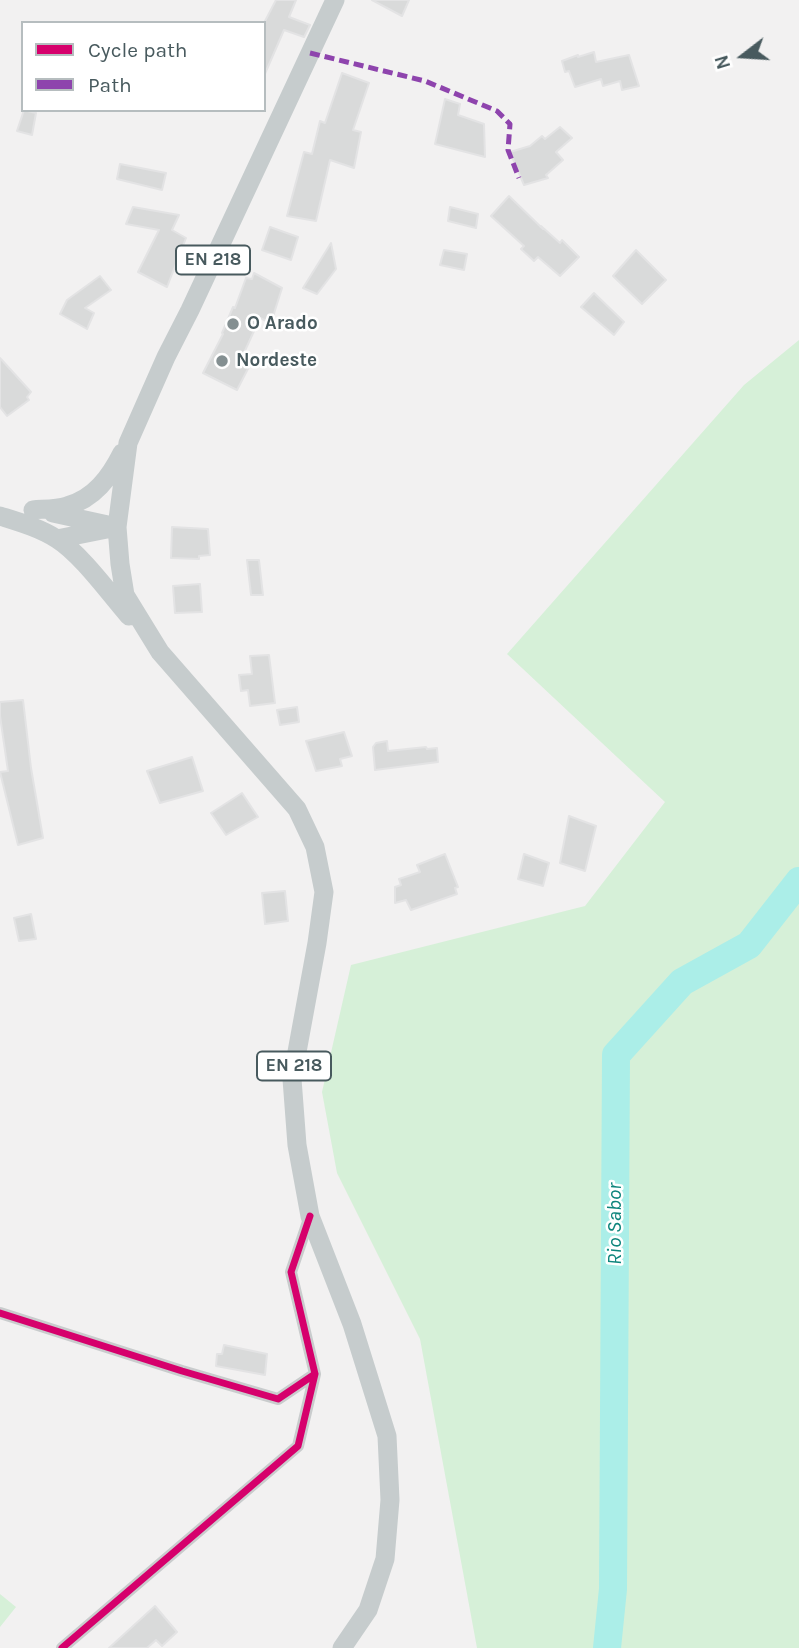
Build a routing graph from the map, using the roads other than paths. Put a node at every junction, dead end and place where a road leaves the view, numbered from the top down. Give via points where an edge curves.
1 (335, 0) edge
2 (128, 443) junction
3 (0, 508) edge
4 (33, 510) junction
5 (0, 516) edge
6 (117, 527) junction
7 (57, 539) junction
8 (160, 652) junction
9 (310, 1216) junction
10 (0, 1313) edge
11 (315, 1374) junction
12 (62, 1648) edge
13 (342, 1648) edge

1 - 2 main road, EN 218
2 - 4 main road via 114,470 85,499
2 - 6 main road, EN 218
3 - 4 main road
4 - 6 main road
5 - 7 main road
6 - 7 main road
6 - 8 main road, EN 218 via 125,596
7 - 8 main road
8 - 9 main road, EN 218 via 297,809 315,847 324,892 292,1079 297,1145
9 - 11 street via 290,1272
9 - 13 main road, EN 218 via 352,1324 387,1436 390,1500 385,1559 368,1611
10 - 11 street via 278,1399
11 - 12 street via 298,1446

